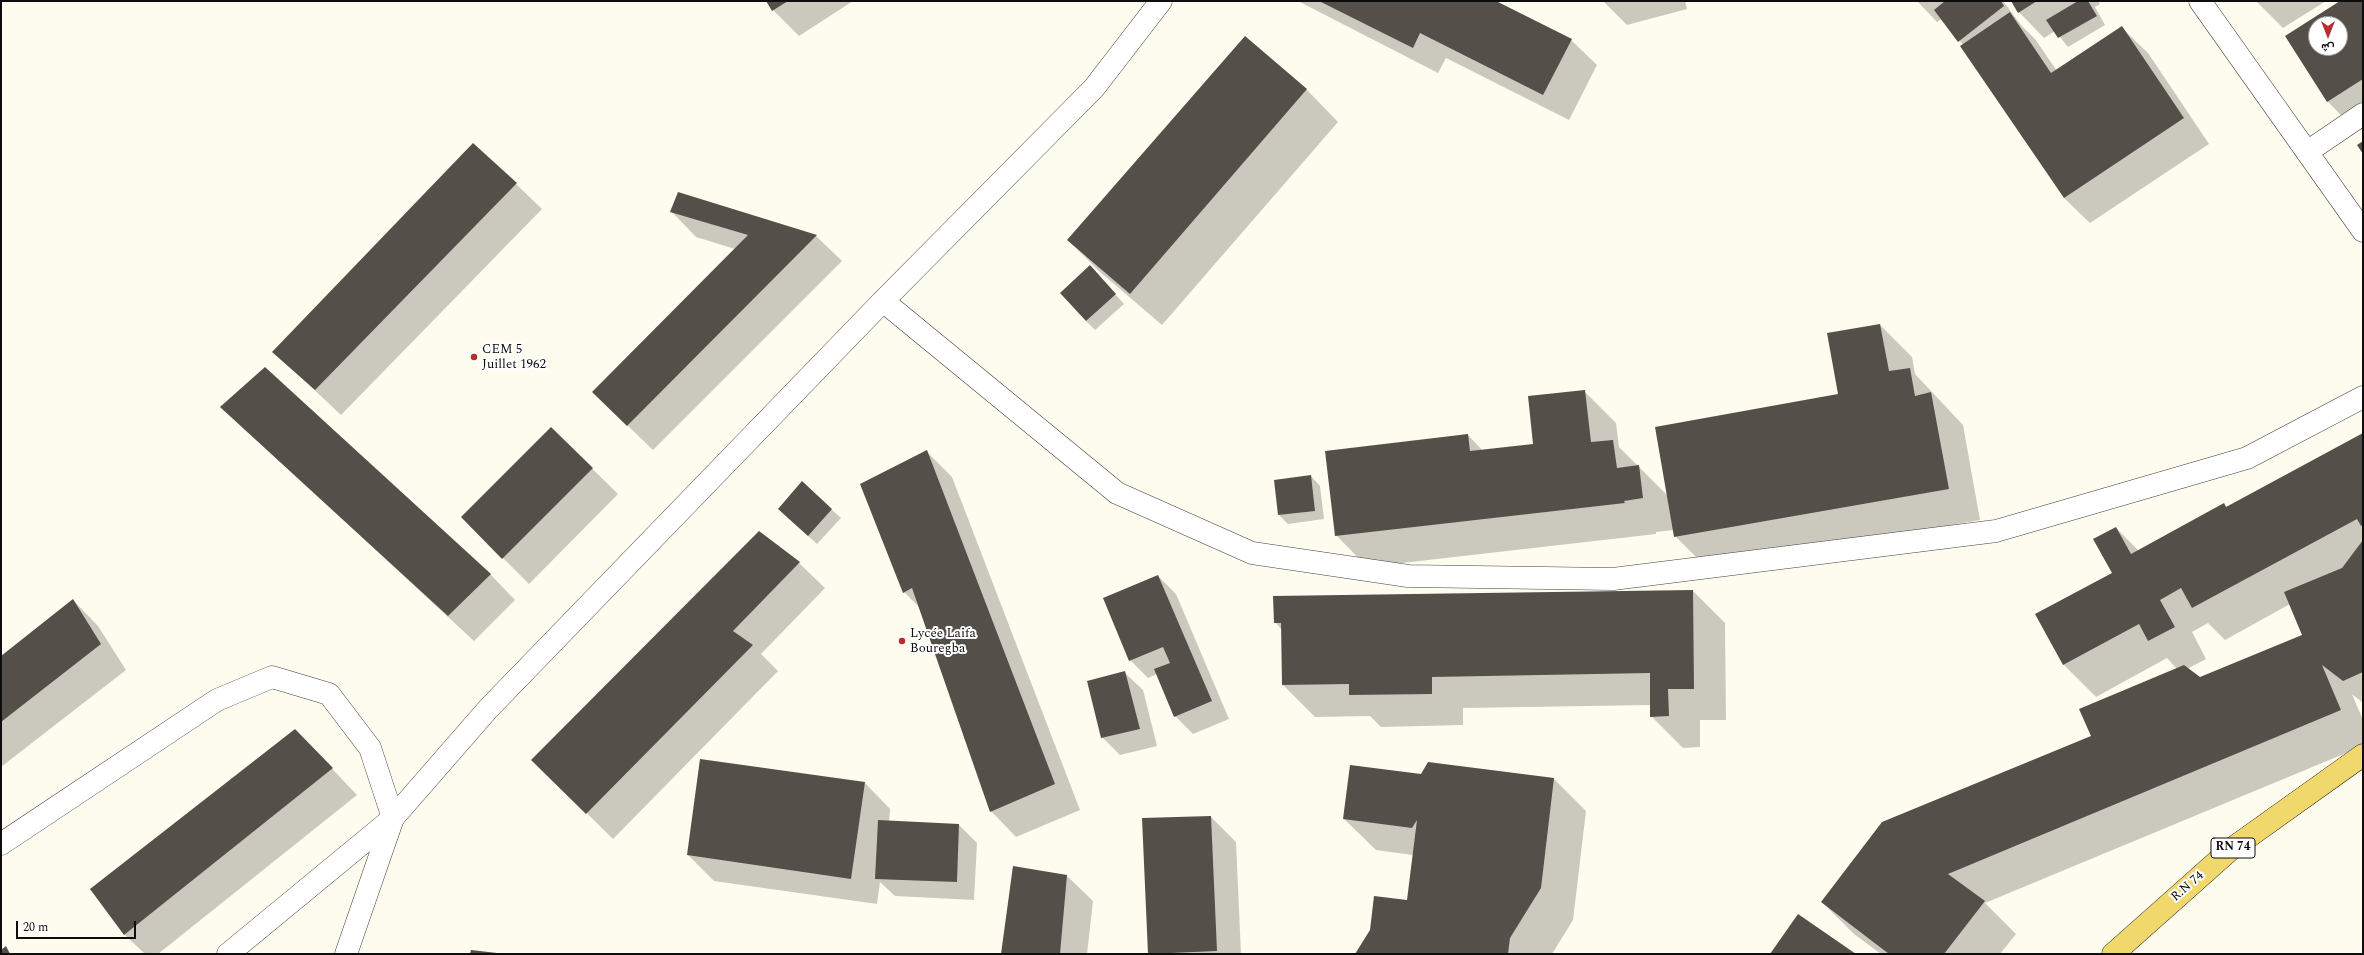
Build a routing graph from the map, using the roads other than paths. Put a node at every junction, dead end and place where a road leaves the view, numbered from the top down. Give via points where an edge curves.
1 (1161, 1) edge
2 (2200, 1) edge
3 (2363, 114) edge
4 (2307, 152) junction
5 (2363, 231) edge
6 (883, 301) junction
7 (2363, 398) edge
8 (2363, 755) edge
9 (393, 818) junction
10 (1, 844) edge
11 (228, 954) edge
12 (346, 954) edge
13 (2113, 954) edge

1 - 6 street via 1094,88
2 - 4 street
3 - 4 street
4 - 5 street
6 - 7 street via 1117,493 1252,553 1408,576 1613,579 1996,530 2247,458
6 - 9 street via 488,709
8 - 13 main road, R.N 74 / RN 74 via 2230,850
9 - 10 street via 370,748 329,694 272,677 217,700
9 - 11 street
9 - 12 street

